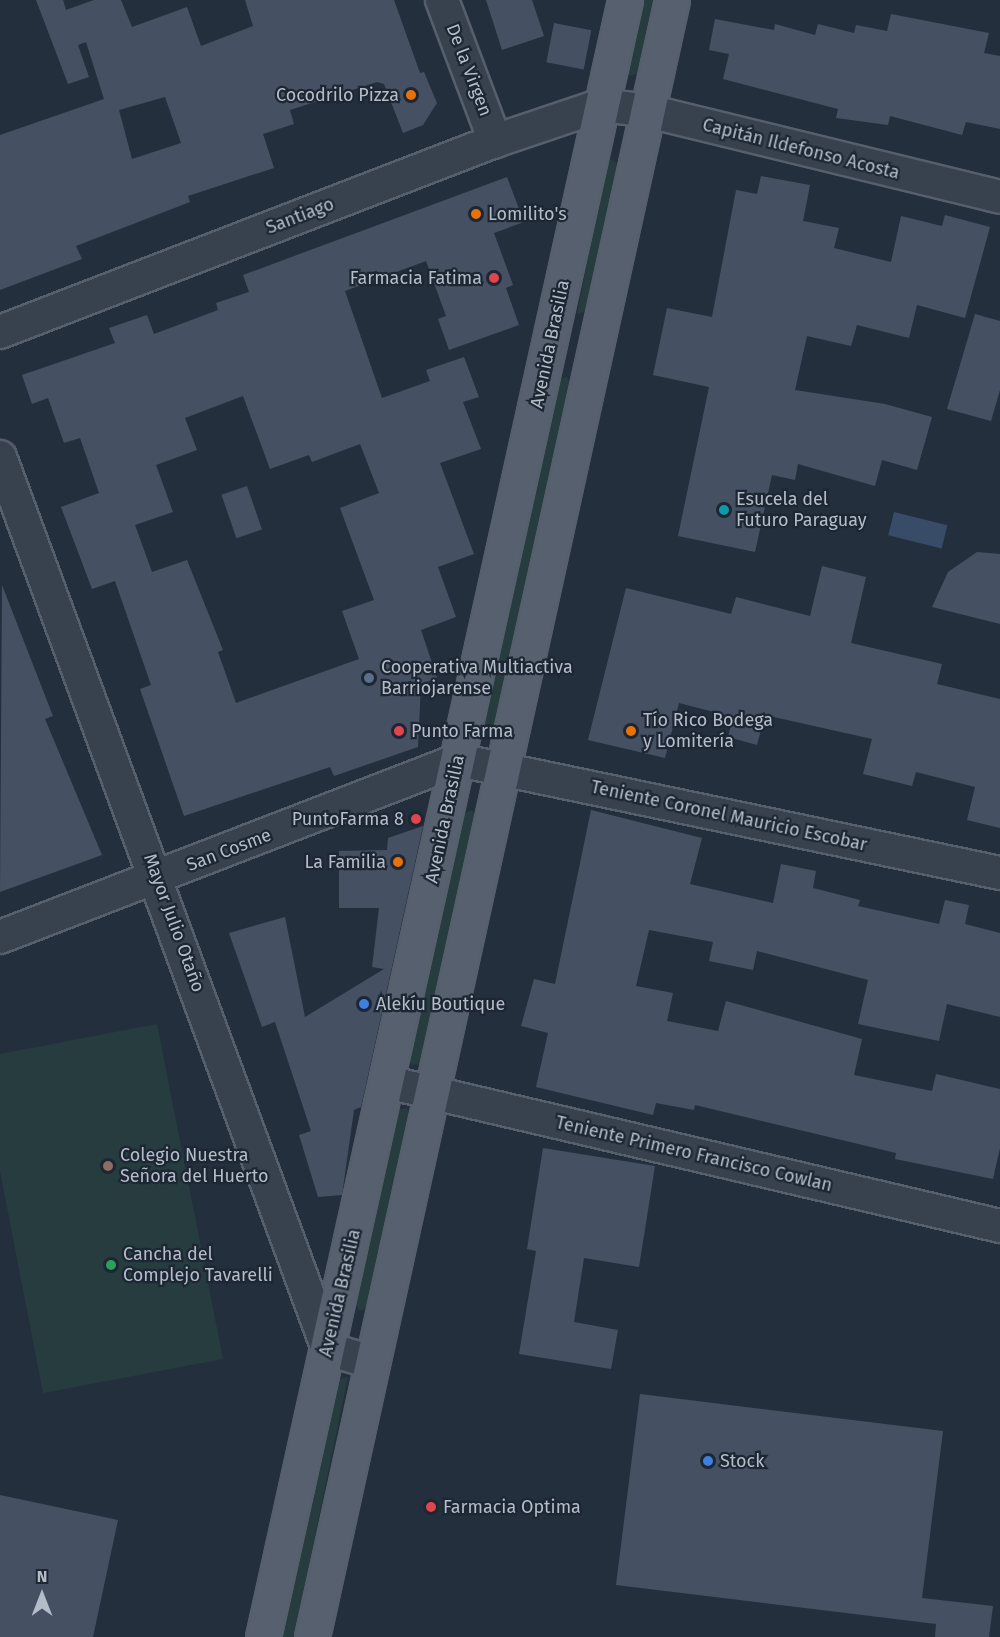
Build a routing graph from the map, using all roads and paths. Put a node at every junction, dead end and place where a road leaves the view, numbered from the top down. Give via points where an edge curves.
1 (442, 0) edge
2 (625, 0) edge
3 (672, 0) edge
4 (602, 105) junction
5 (648, 111) junction
6 (495, 141) junction
7 (1000, 197) edge
8 (552, 331) junction
9 (0, 332) edge
10 (596, 344) junction
11 (0, 457) edge
12 (458, 760) junction
13 (503, 768) junction
14 (1000, 873) edge
15 (158, 878) junction
16 (0, 937) edge
17 (387, 1082) junction
18 (432, 1092) junction
19 (1000, 1226) edge
20 (328, 1349) junction
21 (371, 1362) junction
22 (263, 1637) edge
23 (312, 1637) edge

1 - 6 street, De la Virgen
2 - 4 main road, Avenida Brasilia
3 - 5 main road
4 - 5 street, Capitán Ildefonso Acosta
4 - 6 street, Santiago
4 - 8 main road, Avenida Brasilia
5 - 7 street, Capitán Ildefonso Acosta
5 - 10 main road
6 - 9 street, Santiago
8 - 10 main road
8 - 12 main road, Avenida Brasilia
10 - 13 main road
11 - 15 street, Mayor Julio Otaño
12 - 13 street, Teniente Coronel Mauricio Escobar
12 - 15 street, San Cosme
12 - 17 main road, Avenida Brasilia
13 - 14 street, Teniente Coronel Mauricio Escobar
13 - 18 main road
15 - 16 street, San Cosme
15 - 20 street, Mayor Julio Otaño
17 - 18 street, Teniente Primero Francisco Cowlan
17 - 20 main road, Avenida Brasilia
18 - 19 street, Teniente Primero Francisco Cowlan
18 - 21 main road
20 - 21 street
20 - 22 main road, Avenida Brasilia
21 - 23 main road

